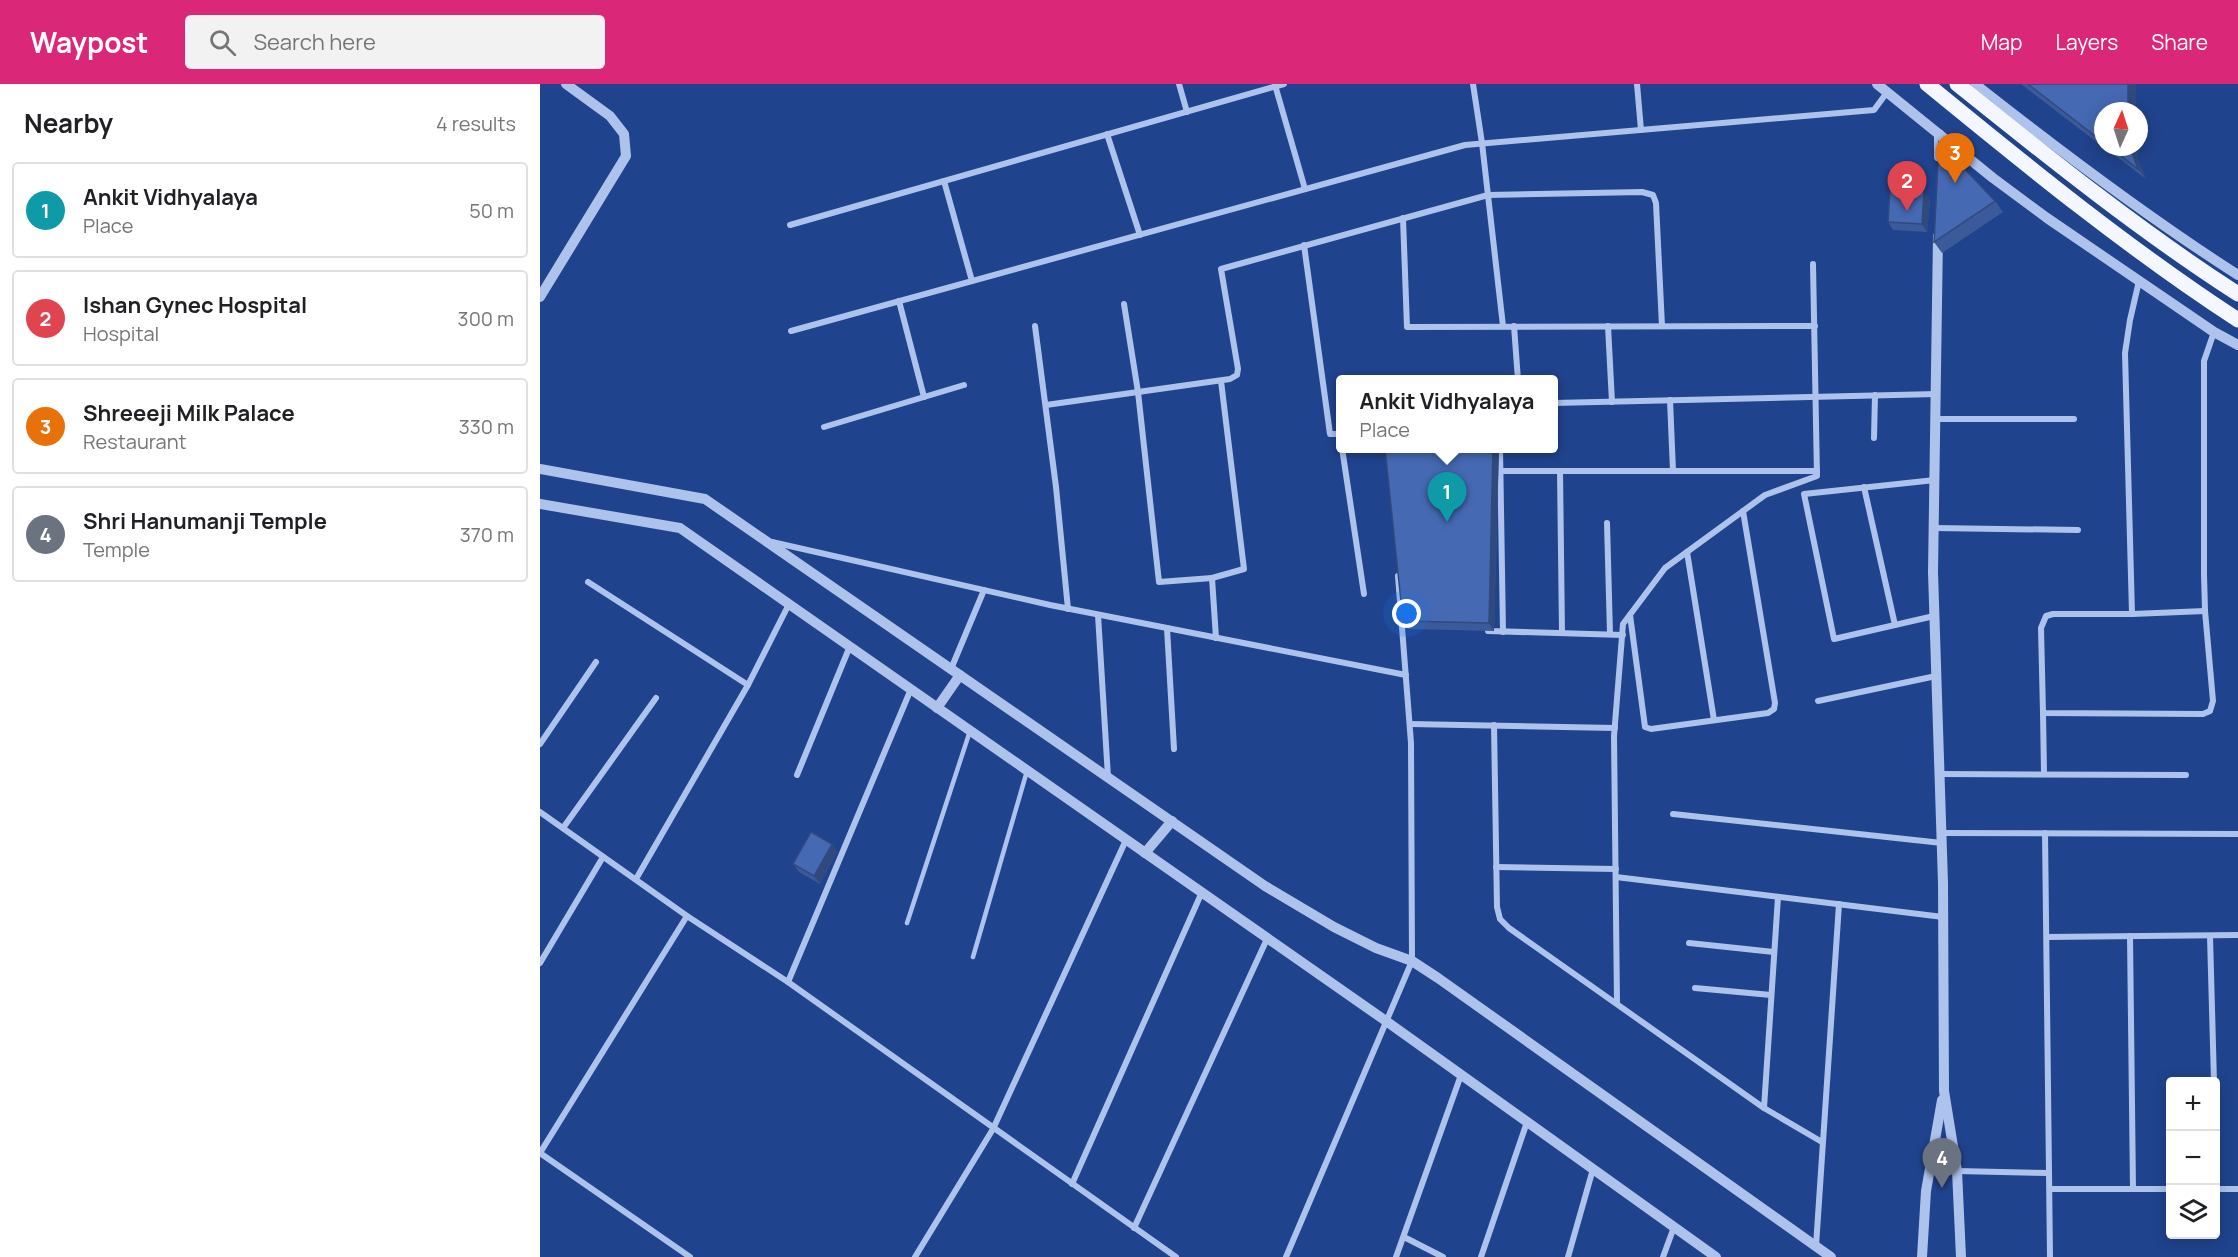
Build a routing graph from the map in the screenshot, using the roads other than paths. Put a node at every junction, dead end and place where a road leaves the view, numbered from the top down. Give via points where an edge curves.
1 (566, 84) edge
2 (1179, 84) edge
3 (1284, 84) edge
4 (1473, 84) edge
5 (1637, 84) edge
6 (1877, 84) edge
7 (1927, 84) edge
8 (1957, 84) edge
9 (1975, 84) edge
10 (1276, 85) edge
11 (1888, 91) junction
12 (1187, 112) junction
13 (1641, 130) junction
14 (1107, 134) junction
15 (1939, 134) junction
16 (1482, 143) junction
17 (1939, 170) edge
18 (944, 181) junction
19 (1305, 189) junction
20 (1488, 195) junction
21 (1403, 218) junction
22 (790, 225) dead end
23 (1938, 229) edge
24 (1140, 235) junction
25 (1304, 245) junction
26 (1813, 264) dead end
27 (2238, 275) edge
28 (972, 281) junction
29 (2139, 281) junction
30 (2238, 294) edge
31 (540, 297) edge
32 (899, 301) junction
33 (1124, 304) dead end
34 (2238, 320) edge
35 (1035, 326) dead end
36 (1503, 326) junction
37 (1514, 326) junction
38 (1608, 326) junction
39 (1662, 326) junction
40 (1815, 326) junction
41 (791, 331) dead end
42 (2214, 332) junction
43 (2238, 345) edge
44 (1518, 375) edge
45 (1221, 381) junction
46 (964, 385) dead end
47 (1138, 392) junction
48 (1937, 394) junction
49 (1875, 395) junction
50 (924, 397) junction
51 (1816, 397) junction
52 (1670, 400) junction
53 (1612, 402) junction
54 (1558, 403) edge
55 (1046, 405) junction
56 (1937, 419) junction
57 (2074, 419) dead end
58 (824, 427) dead end
59 (1336, 434) edge
60 (1874, 438) dead end
61 (1343, 453) edge
62 (1500, 453) edge
63 (540, 469) edge
64 (1500, 471) junction
65 (1560, 471) junction
66 (1673, 471) junction
67 (1817, 471) junction
68 (1935, 480) junction
69 (1864, 487) junction
70 (540, 504) edge
71 (1743, 511) junction
72 (1607, 524) dead end
73 (1934, 528) junction
74 (2078, 530) dead end
75 (765, 541) junction
76 (1688, 552) junction
77 (1398, 572) edge
78 (1212, 578) junction
79 (588, 582) dead end
80 (984, 590) junction
81 (1364, 594) dead end
82 (790, 603) junction
83 (1068, 609) junction
84 (2205, 611) junction
85 (2132, 614) junction
86 (1098, 615) junction
87 (1630, 615) junction
88 (1934, 616) junction
89 (1895, 625) junction
90 (1167, 628) junction
91 (1484, 631) edge
92 (1503, 632) junction
93 (1562, 633) junction
94 (1610, 634) junction
95 (1623, 635) junction
96 (1216, 638) junction
97 (850, 646) junction
98 (596, 662) dead end
99 (956, 672) junction
100 (1406, 675) junction
101 (1936, 676) junction
102 (748, 685) junction
103 (911, 689) junction
104 (656, 698) dead end
105 (1818, 702) dead end
106 (937, 708) junction
107 (2043, 713) junction
108 (1714, 720) junction
109 (1410, 724) junction
110 (1494, 725) junction
111 (1615, 728) junction
112 (970, 731) junction
113 (540, 744) edge
114 (1174, 749) dead end
115 (1027, 771) junction
116 (2044, 773) junction
117 (1939, 774) junction
118 (797, 775) dead end
119 (2186, 775) dead end
120 (1108, 777) junction
121 (541, 813) edge
122 (1673, 814) dead end
123 (1172, 821) junction
124 (563, 828) junction
125 (2045, 833) junction
126 (2238, 834) edge
127 (1942, 838) junction
128 (1126, 840) junction
129 (1145, 853) junction
130 (603, 857) junction
131 (1496, 867) junction
132 (1616, 869) junction
133 (1616, 877) junction
134 (636, 879) junction
135 (1202, 892) junction
136 (1778, 897) junction
137 (1839, 904) junction
138 (687, 916) junction
139 (1943, 917) junction
140 (907, 923) dead end
141 (2238, 935) edge
142 (2130, 936) junction
143 (2210, 936) junction
144 (2047, 937) junction
145 (1267, 939) junction
146 (1689, 943) dead end
147 (1774, 952) junction
148 (973, 957) dead end
149 (1412, 961) junction
150 (540, 963) edge
151 (788, 982) junction
152 (1695, 988) dead end
153 (1771, 995) junction
154 (1617, 1004) junction
155 (1386, 1022) junction
156 (1461, 1075) junction
157 (2214, 1077) edge
158 (1944, 1091) junction
159 (1764, 1108) junction
160 (1527, 1122) junction
161 (993, 1129) junction
162 (1822, 1142) junction
163 (540, 1153) edge
164 (1593, 1169) junction
165 (1957, 1172) junction
166 (2049, 1173) junction
167 (1072, 1184) junction
168 (2049, 1189) junction
169 (2133, 1189) junction
170 (2166, 1189) edge
171 (2220, 1189) edge
172 (2238, 1189) edge
173 (1674, 1227) junction
174 (1134, 1228) junction
175 (1404, 1237) junction
176 (1816, 1246) junction
177 (690, 1257) edge
178 (915, 1257) edge
179 (1176, 1257) edge
180 (1286, 1257) edge
181 (1396, 1257) edge
182 (1443, 1257) edge
183 (1481, 1257) edge
184 (1568, 1257) edge
185 (1663, 1257) edge
186 (1716, 1257) edge
187 (1832, 1257) edge
188 (1922, 1257) edge
189 (1961, 1257) edge
190 (2050, 1257) edge

1 - 31 street via 610,117 624,134 626,156
2 - 12 street
3 - 10 street
4 - 16 street
5 - 13 street
6 - 11 street
7 - 34 main road via 2038,174
8 - 30 main road via 2195,266
9 - 27 street via 2049,142
10 - 12 street
10 - 19 street
11 - 13 street via 1874,110
11 - 15 street
12 - 14 street
13 - 16 street
14 - 18 street
14 - 24 street
15 - 17 street
15 - 29 street
16 - 19 street
16 - 20 street
18 - 22 street
18 - 28 street
19 - 24 street
20 - 21 street
20 - 36 street
20 - 39 street via 1653,195
21 - 25 street
21 - 36 street via 1407,327
23 - 48 street
24 - 28 street
25 - 45 street via 1221,269 1238,369 1238,375
25 - 59 street via 1330,434
26 - 40 street
28 - 32 street
29 - 42 street
29 - 85 street via 2125,353
32 - 41 street
32 - 50 street
33 - 47 street
35 - 55 street
36 - 37 street
37 - 38 street
37 - 44 street
38 - 39 street
38 - 53 street
39 - 40 street
40 - 51 street
42 - 43 street
42 - 84 street via 2204,361
45 - 47 street
45 - 78 street via 1244,569
46 - 50 street
47 - 55 street
47 - 78 street via 1159,582
48 - 49 street
48 - 56 street
49 - 51 street
49 - 60 street
50 - 58 street
51 - 52 street
51 - 67 street
52 - 53 street
52 - 66 street
53 - 54 street
55 - 83 street
56 - 57 street
56 - 68 street
61 - 81 street
62 - 64 street
63 - 75 street via 705,499
64 - 65 street
64 - 92 street
65 - 66 street
65 - 93 street
66 - 67 street
67 - 71 street via 1817,476 1765,495
68 - 69 street
68 - 73 street
69 - 89 street
69 - 89 street via 1804,494 1834,639
70 - 82 street via 680,528
71 - 76 street
71 - 108 street via 1775,703 1768,713
72 - 94 street
73 - 74 street
73 - 88 street
75 - 80 street
75 - 99 street
76 - 87 street via 1665,568
76 - 108 street
77 - 100 street via 1406,629
78 - 96 street
79 - 102 street
80 - 83 street
80 - 99 street
82 - 97 street
82 - 102 street
83 - 86 street
84 - 85 street
84 - 107 street via 2213,701 2210,711
85 - 107 street via 2046,616 2041,628
86 - 90 street
86 - 120 street
87 - 95 street via 1623,624
87 - 108 street via 1645,727
88 - 89 street
88 - 101 street
90 - 96 street
90 - 114 street
91 - 92 street
92 - 93 street
93 - 94 street
94 - 95 street
95 - 111 street
96 - 100 street
97 - 103 street
97 - 118 street
98 - 113 street
99 - 106 street
99 - 120 street
100 - 109 street
101 - 105 street
101 - 117 street
102 - 134 street
103 - 106 street
103 - 151 street
104 - 124 street
106 - 112 street
107 - 116 street
109 - 110 street
109 - 149 street
110 - 111 street
110 - 131 street
111 - 132 street
112 - 115 street
112 - 140 lane
115 - 128 street
115 - 148 lane
116 - 117 street
116 - 119 street
117 - 127 street
120 - 123 street
121 - 124 street
122 - 127 street
123 - 129 street
123 - 149 street via 1334,927
124 - 130 street
125 - 126 street
125 - 127 street
125 - 144 street
127 - 139 street
128 - 129 street
128 - 161 street
129 - 135 street
130 - 134 street
130 - 150 street
131 - 132 street
131 - 154 street via 1500,919
132 - 133 street
133 - 136 street
133 - 154 street
134 - 138 street
135 - 145 street
135 - 167 street
136 - 137 street
136 - 147 street
137 - 139 street
137 - 162 street
138 - 151 street
138 - 163 street
139 - 158 street
141 - 143 street
142 - 143 street
142 - 144 street
142 - 169 street
143 - 157 street
144 - 166 street
145 - 155 street
145 - 174 street
146 - 147 street
147 - 153 street
149 - 155 street
149 - 176 street
151 - 161 street
152 - 153 street
153 - 159 street
154 - 159 street
155 - 156 street
155 - 180 street
156 - 160 street
156 - 175 street
158 - 165 street
158 - 188 street via 1926,1191
159 - 162 street
160 - 164 street
160 - 183 street
161 - 167 street
161 - 178 street
162 - 176 street
163 - 177 street
164 - 173 street
164 - 184 street
165 - 166 street
165 - 189 street
166 - 168 street
167 - 174 street
168 - 169 street
168 - 190 street
169 - 170 street
171 - 172 street
173 - 185 street
173 - 186 street
174 - 179 street
175 - 181 street
175 - 182 street
176 - 187 street

